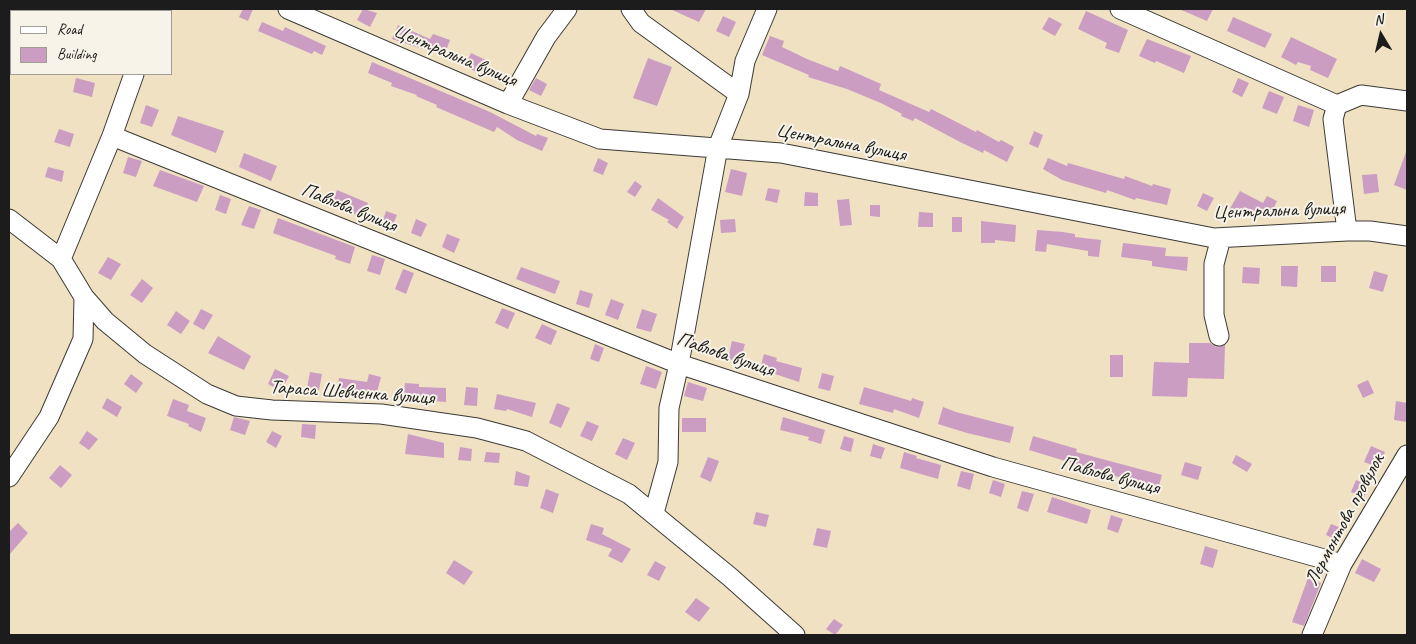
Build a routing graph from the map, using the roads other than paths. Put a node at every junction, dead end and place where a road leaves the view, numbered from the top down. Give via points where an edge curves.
1 (288, 9) edge
2 (567, 9) edge
3 (631, 9) edge
4 (767, 9) edge
5 (1120, 9) edge
6 (134, 75) edge
7 (739, 94) junction
8 (1407, 101) edge
9 (508, 104) junction
10 (1338, 105) junction
11 (112, 136) junction
12 (718, 147) junction
13 (9, 220) edge
14 (1347, 231) junction
15 (1407, 236) edge
16 (1221, 238) junction
17 (61, 259) junction
18 (84, 296) junction
19 (1219, 336) dead end
20 (679, 364) junction
21 (1407, 455) edge
22 (9, 477) edge
23 (654, 514) junction
24 (1342, 564) junction
25 (795, 635) edge
26 (1312, 635) edge

1 - 9 street, Центральна вулиця
2 - 9 street via 546,37
3 - 7 street via 641,23
4 - 7 street via 745,61
5 - 10 street
6 - 11 street
7 - 12 street
8 - 10 street via 1361,94
9 - 12 street, Центральна вулиця via 600,139
10 - 14 street via 1333,119
11 - 17 street
11 - 20 street, Павлова вулиця
12 - 16 street, Центральна вулиця via 781,153
12 - 20 street
13 - 17 street
14 - 15 street, Центральна вулиця
14 - 16 street, Центральна вулиця
16 - 19 street via 1214,264 1214,315
17 - 18 street, Тараса Шевченка вулиця
18 - 22 street via 83,339 49,417
18 - 23 street, Тараса Шевченка вулиця via 105,321 176,376 236,406 381,414 477,428 526,441 629,494
20 - 23 street via 669,408 668,462
20 - 24 street, Павлова вулиця via 993,467
21 - 24 street, Лермонтова провулок
23 - 25 street, Тараса Шевченка вулиця
24 - 26 street, Лермонтова провулок

